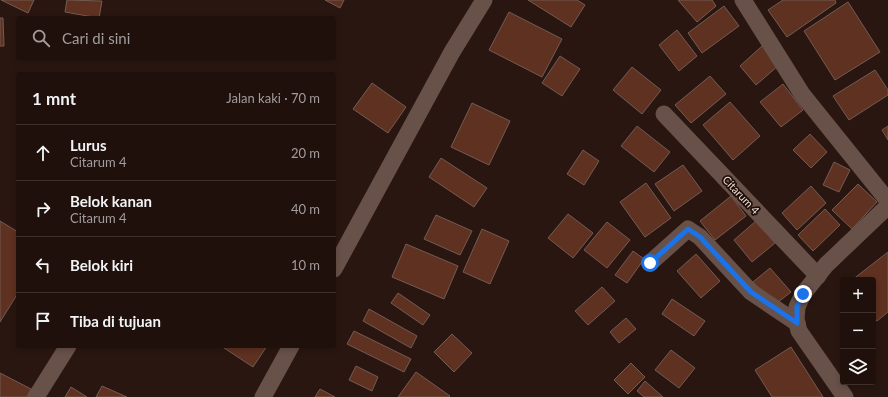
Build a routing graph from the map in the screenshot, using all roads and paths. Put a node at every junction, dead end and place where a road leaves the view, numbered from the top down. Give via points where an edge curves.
1 (484, 0) edge
2 (743, 0) edge
3 (664, 114) dead end
4 (888, 201) edge
5 (888, 206) edge
6 (650, 263) dead end
7 (336, 265) edge
8 (818, 276) junction
9 (797, 323) junction
10 (67, 348) edge
11 (290, 348) edge
12 (36, 397) edge
13 (263, 397) edge
14 (844, 397) edge

1 - 7 street via 452,52
2 - 4 street via 802,94
3 - 8 street, Citarum 4
5 - 8 street via 826,265
6 - 9 street via 688,229 700,237 751,292
8 - 9 street via 803,294 797,307
9 - 14 street via 799,331
10 - 12 street
11 - 13 street

